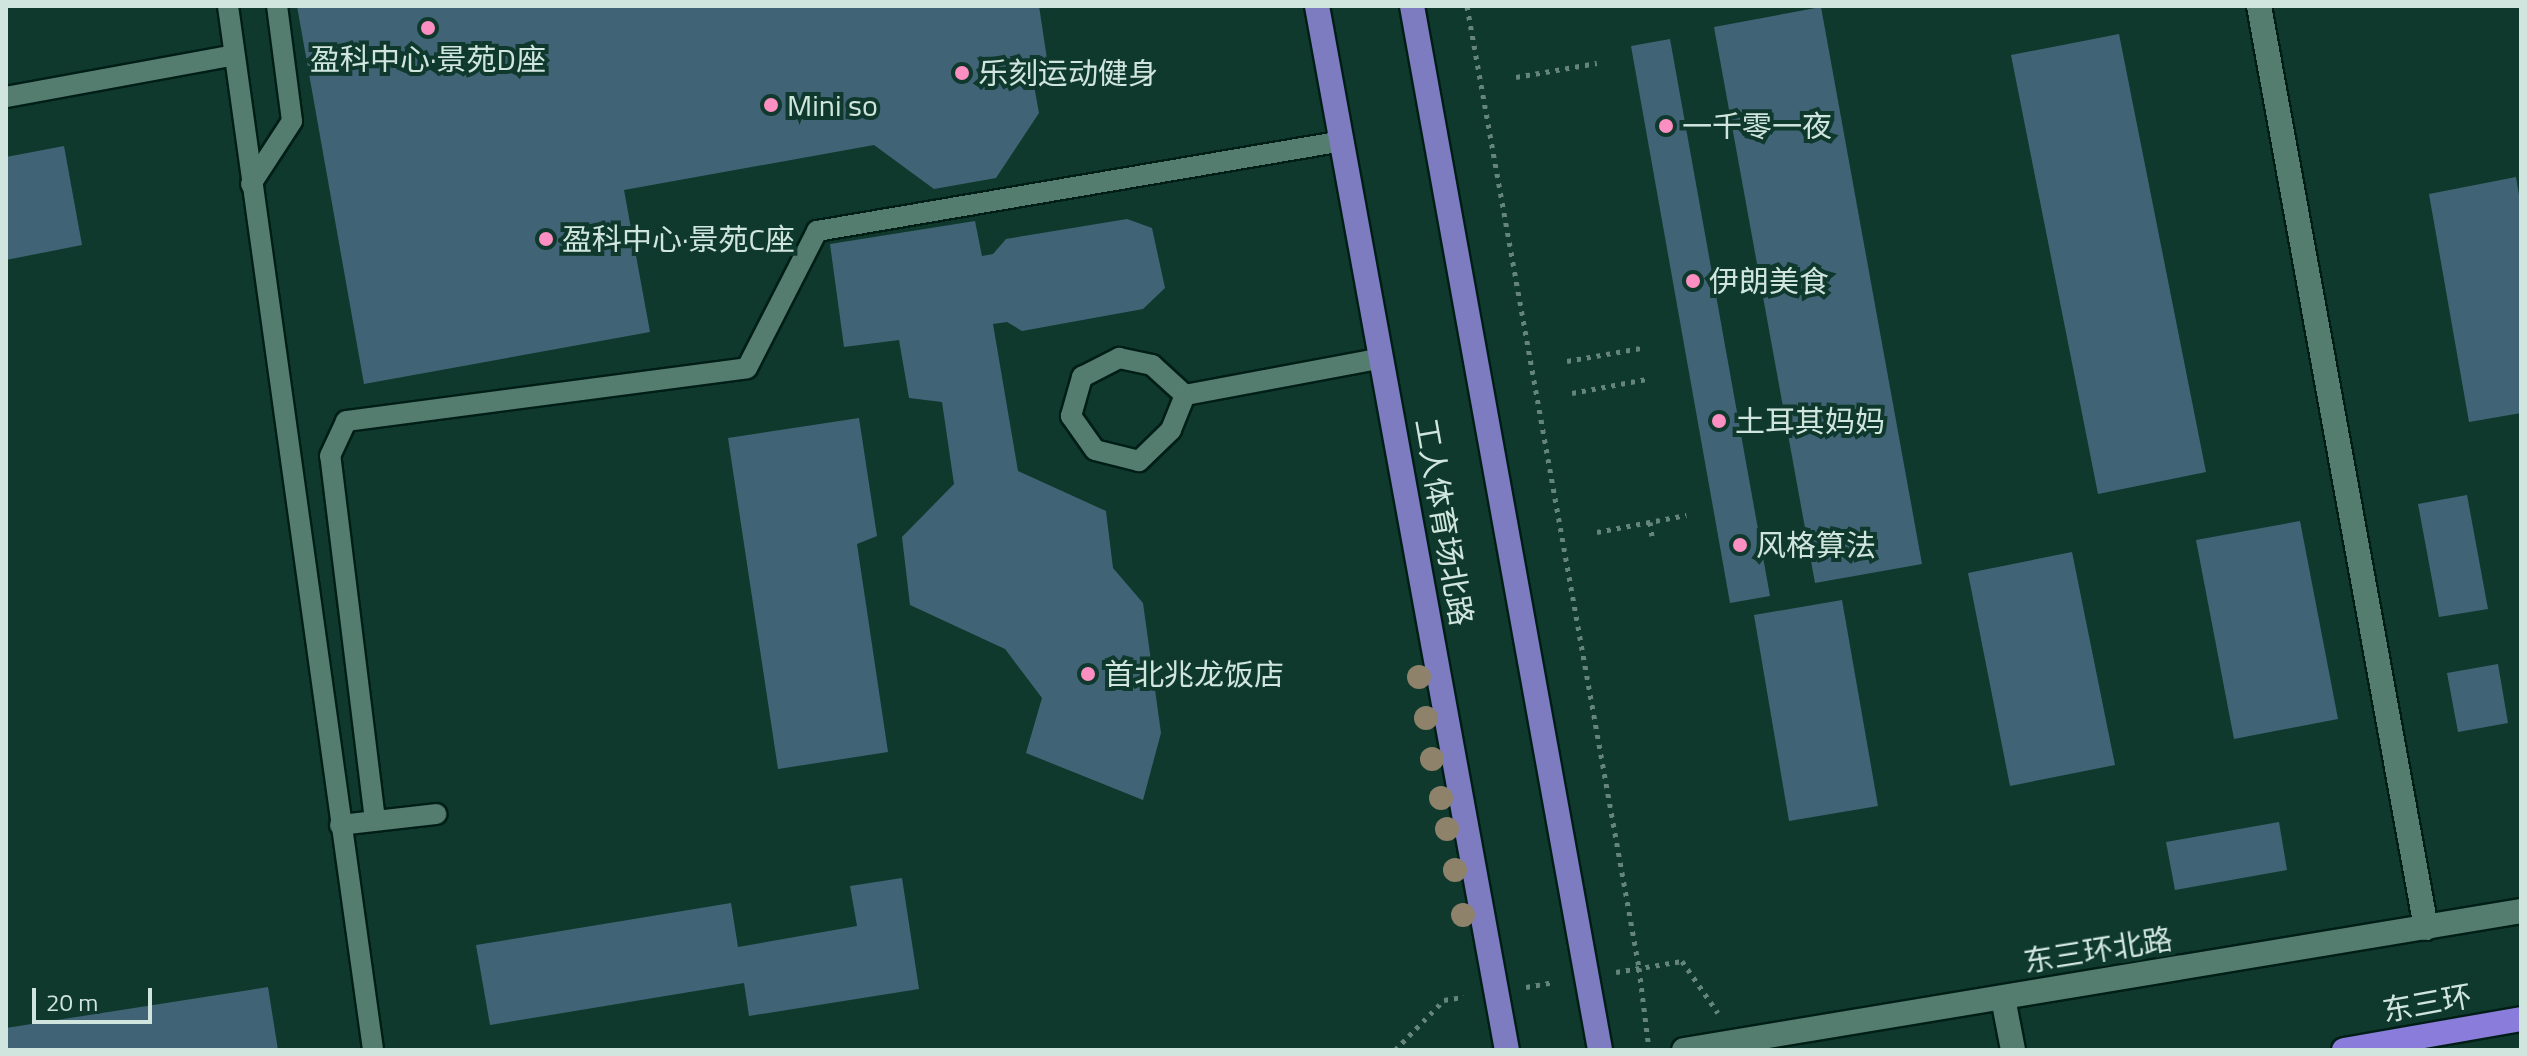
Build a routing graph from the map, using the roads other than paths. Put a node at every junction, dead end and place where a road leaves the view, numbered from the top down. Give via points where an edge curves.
1 (228, 6) edge
2 (277, 6) edge
3 (1317, 6) edge
4 (1412, 6) edge
5 (2259, 6) edge
6 (234, 55) junction
7 (6, 97) edge
8 (1343, 141) junction
9 (251, 184) junction
10 (1382, 358) junction
11 (1185, 395) junction
12 (436, 814) dead end
13 (375, 820) junction
14 (340, 825) junction
15 (2521, 911) edge
16 (2426, 928) junction
17 (2003, 998) junction
18 (2521, 1019) edge
19 (373, 1050) edge
20 (1507, 1050) edge
21 (1600, 1050) edge
22 (1684, 1050) edge
23 (2013, 1050) edge
24 (2344, 1050) edge

1 - 6 lane
2 - 9 lane via 292,121
3 - 8 main road, 工人体育场北路
4 - 21 main road, 工人体育场北路
5 - 16 street
6 - 7 lane
6 - 9 lane
8 - 10 main road, 工人体育场北路
8 - 13 lane via 817,231 747,368 346,421 330,456
9 - 14 lane via 332,737
10 - 11 lane
10 - 20 main road, 工人体育场北路
11 - 11 lane via 1152,365 1119,358 1082,377 1071,416 1095,450 1139,461 1171,430
12 - 13 lane
13 - 14 lane
14 - 19 lane
15 - 16 street, 东三环北路
16 - 17 street, 东三环北路
17 - 22 street, 东三环北路
17 - 23 street
18 - 24 highway, 东三环

